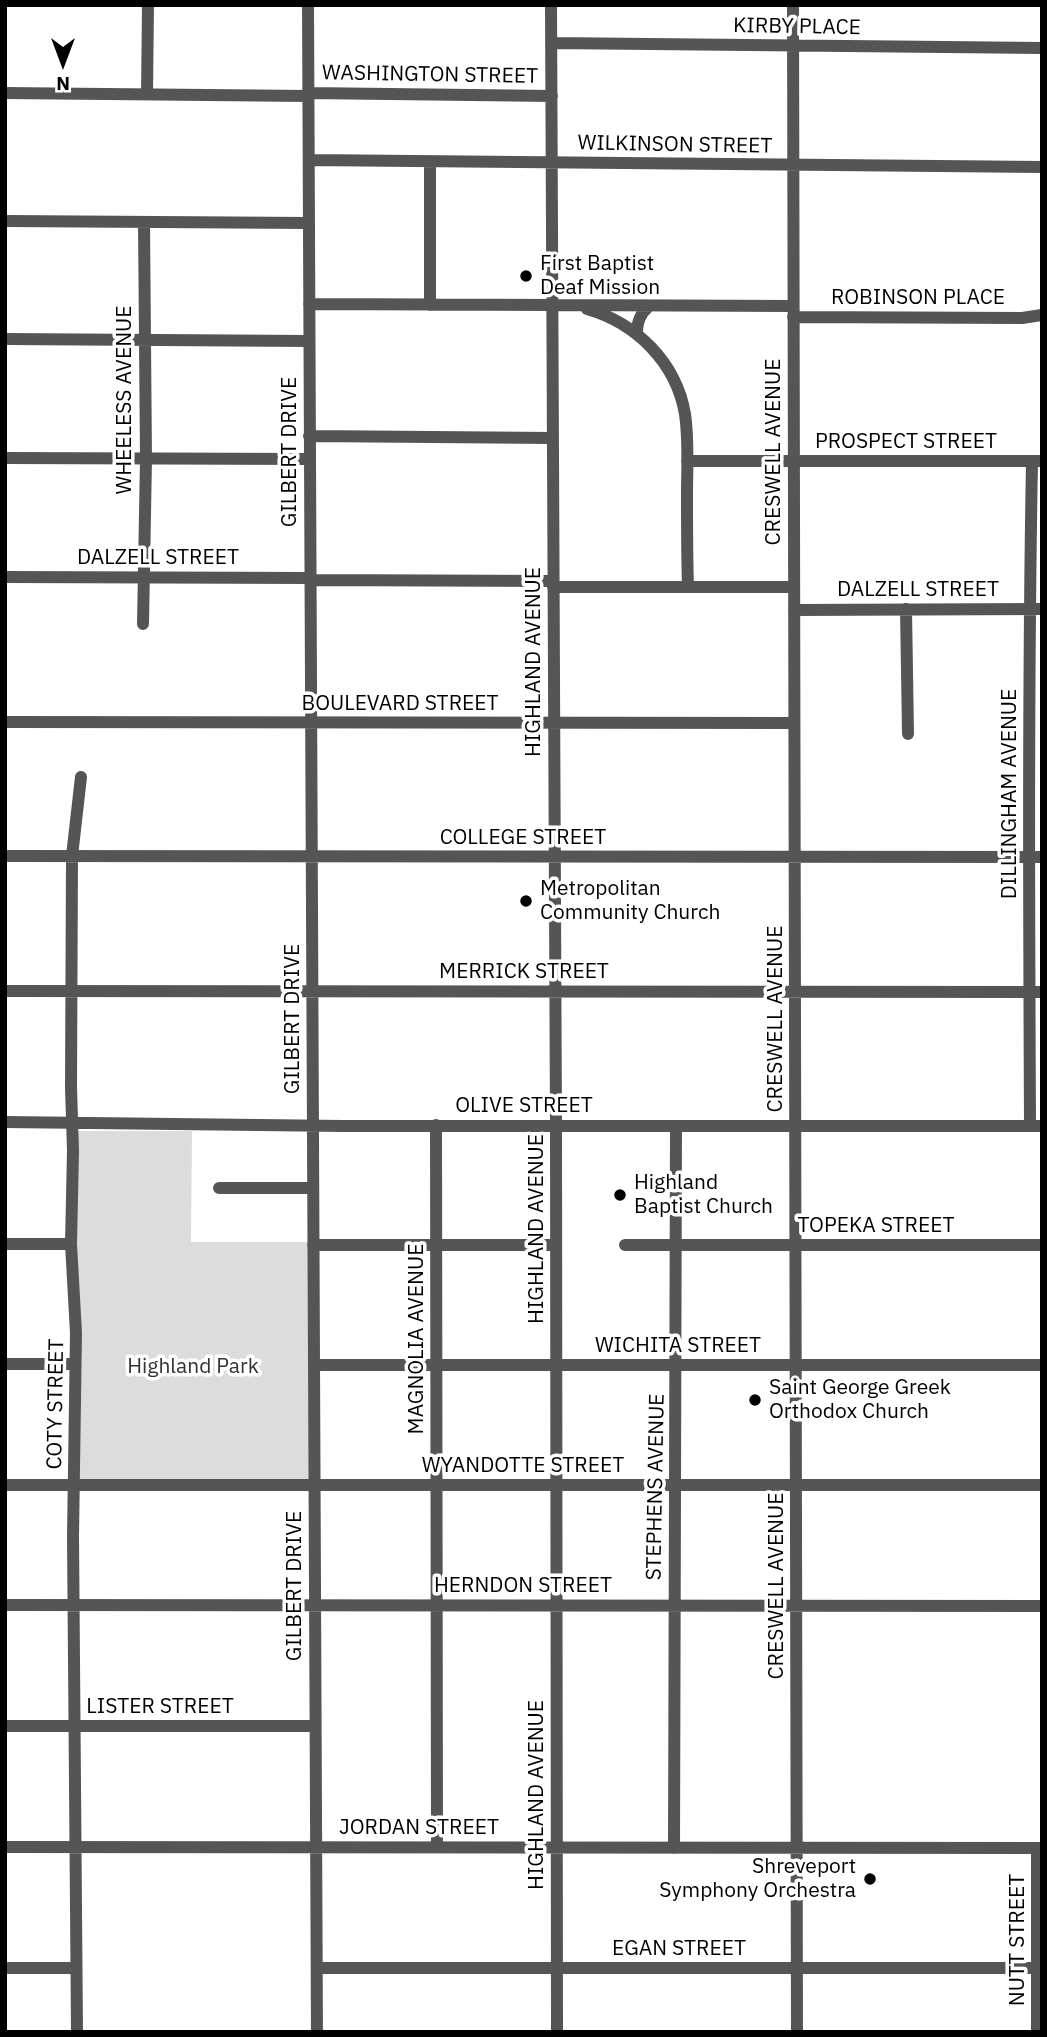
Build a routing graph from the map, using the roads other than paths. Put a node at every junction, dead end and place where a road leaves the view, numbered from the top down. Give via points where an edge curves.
1 (148, 5) edge
2 (308, 5) edge
3 (551, 5) edge
4 (793, 5) edge
5 (551, 43) junction
6 (793, 46) junction
7 (1042, 48) edge
8 (5, 93) edge
9 (148, 94) junction
10 (308, 94) junction
11 (552, 96) junction
12 (309, 160) junction
13 (430, 162) junction
14 (552, 163) junction
15 (793, 165) junction
16 (1042, 167) edge
17 (5, 221) edge
18 (144, 222) junction
19 (309, 223) junction
20 (309, 304) junction
21 (430, 305) junction
22 (552, 305) junction
23 (578, 306) junction
24 (649, 306) junction
25 (793, 311) junction
26 (1042, 315) edge
27 (637, 334) junction
28 (5, 339) edge
29 (144, 340) junction
30 (309, 341) junction
31 (309, 436) junction
32 (553, 438) junction
33 (5, 458) edge
34 (146, 458) junction
35 (309, 459) junction
36 (687, 461) junction
37 (794, 461) junction
38 (1037, 461) edge
39 (5, 576) edge
40 (145, 577) junction
41 (310, 579) junction
42 (553, 584) junction
43 (688, 587) junction
44 (794, 587) junction
45 (906, 609) junction
46 (1036, 609) edge
47 (794, 610) junction
48 (142, 624) dead end
49 (5, 722) edge
50 (311, 723) junction
51 (554, 723) junction
52 (794, 723) junction
53 (1028, 723) junction
54 (1042, 723) edge
55 (908, 734) dead end
56 (81, 777) dead end
57 (5, 856) edge
58 (72, 856) junction
59 (311, 857) junction
60 (554, 857) junction
61 (794, 857) junction
62 (1036, 857) edge
63 (5, 991) edge
64 (72, 991) junction
65 (312, 992) junction
66 (555, 992) junction
67 (794, 992) junction
68 (1036, 992) edge
69 (5, 1122) edge
70 (72, 1122) junction
71 (313, 1124) junction
72 (436, 1125) junction
73 (556, 1125) junction
74 (676, 1126) junction
75 (795, 1126) junction
76 (1036, 1126) edge
77 (219, 1188) dead end
78 (313, 1188) junction
79 (5, 1244) edge
80 (71, 1244) junction
81 (313, 1245) junction
82 (436, 1245) junction
83 (556, 1245) junction
84 (625, 1245) dead end
85 (676, 1245) junction
86 (1042, 1245) edge
87 (796, 1246) junction
88 (5, 1364) edge
89 (75, 1364) junction
90 (314, 1365) junction
91 (436, 1365) junction
92 (556, 1365) junction
93 (677, 1365) junction
94 (796, 1365) junction
95 (1042, 1365) edge
96 (5, 1485) edge
97 (74, 1485) junction
98 (436, 1485) junction
99 (556, 1485) junction
100 (676, 1485) junction
101 (796, 1485) junction
102 (1042, 1485) edge
103 (314, 1486) junction
104 (5, 1605) edge
105 (75, 1605) junction
106 (315, 1605) junction
107 (436, 1605) junction
108 (556, 1605) junction
109 (674, 1605) junction
110 (796, 1606) junction
111 (1042, 1606) edge
112 (5, 1726) edge
113 (75, 1726) junction
114 (316, 1726) junction
115 (5, 1847) edge
116 (76, 1847) junction
117 (316, 1847) junction
118 (437, 1847) junction
119 (556, 1848) junction
120 (674, 1848) junction
121 (796, 1848) junction
122 (1040, 1849) edge
123 (5, 1968) edge
124 (76, 1968) junction
125 (317, 1968) junction
126 (556, 1968) junction
127 (797, 1968) junction
128 (1039, 1968) edge
129 (77, 2032) edge
130 (317, 2032) edge
131 (557, 2032) edge
132 (797, 2032) edge
133 (1037, 2032) edge

1 - 9 street
2 - 10 street, GILBERT DRIVE
3 - 5 street, HIGHLAND AVENUE
4 - 6 street, CRESWELL AVENUE
5 - 6 street, KIRBY PLACE
5 - 11 street, HIGHLAND AVENUE
6 - 7 street, KIRBY PLACE
6 - 15 street, CRESWELL AVENUE
8 - 9 street, WASHINGTON STREET
9 - 10 street, WASHINGTON STREET
10 - 11 street, WASHINGTON STREET
10 - 12 street, GILBERT DRIVE
11 - 14 street, HIGHLAND AVENUE
12 - 13 street, WILKINSON STREET
12 - 19 street, GILBERT DRIVE
13 - 14 street, WILKINSON STREET
13 - 21 street
14 - 15 street, WILKINSON STREET
14 - 22 street, HIGHLAND AVENUE
15 - 16 street, WILKINSON STREET
15 - 25 street, CRESWELL AVENUE
17 - 18 street
18 - 19 street
18 - 29 street, WHEELESS AVENUE
19 - 20 street, GILBERT DRIVE
20 - 21 street, ROBINSON PLACE
20 - 30 street, GILBERT DRIVE
21 - 22 street, ROBINSON PLACE
22 - 23 street, ROBINSON PLACE
22 - 32 street, HIGHLAND AVENUE
23 - 24 street, ROBINSON PLACE
23 - 27 street via 610,317
24 - 25 street, ROBINSON PLACE
24 - 27 street via 637,324
25 - 26 street, ROBINSON PLACE
25 - 37 street, CRESWELL AVENUE
27 - 36 street via 665,365 679,391
28 - 29 street
29 - 30 street
29 - 34 street, WHEELESS AVENUE
30 - 31 street, GILBERT DRIVE
31 - 32 street
31 - 35 street, GILBERT DRIVE
32 - 42 street, HIGHLAND AVENUE
33 - 34 street
34 - 35 street
34 - 40 street, WHEELESS AVENUE
35 - 41 street, GILBERT DRIVE
36 - 37 street, PROSPECT STREET
36 - 43 street
37 - 38 street, PROSPECT STREET
37 - 44 street, CRESWELL AVENUE
38 - 46 street, DILLINGHAM AVENUE
39 - 40 street, DALZELL STREET
40 - 41 street, DALZELL STREET
40 - 48 street, WHEELESS AVENUE
41 - 42 street, DALZELL STREET
41 - 50 street, GILBERT DRIVE
42 - 43 street, DALZELL STREET
42 - 51 street, HIGHLAND AVENUE
43 - 44 street, DALZELL STREET
44 - 47 street, CRESWELL AVENUE
45 - 46 street, DALZELL STREET
45 - 47 street, DALZELL STREET
45 - 55 street
46 - 53 street, DILLINGHAM AVENUE
47 - 52 street, CRESWELL AVENUE
49 - 50 street, BOULEVARD STREET
50 - 51 street, BOULEVARD STREET
50 - 59 street, GILBERT DRIVE
51 - 52 street, BOULEVARD STREET
51 - 60 street, HIGHLAND AVENUE
52 - 61 street, CRESWELL AVENUE
53 - 54 street
53 - 62 street, DILLINGHAM AVENUE
56 - 58 street, COTY STREET
57 - 58 street, COLLEGE STREET
58 - 59 street, COLLEGE STREET
58 - 64 street, COTY STREET
59 - 60 street, COLLEGE STREET
59 - 65 street, GILBERT DRIVE
60 - 61 street, COLLEGE STREET
60 - 66 street, HIGHLAND AVENUE
61 - 62 street, COLLEGE STREET
61 - 67 street, CRESWELL AVENUE
62 - 68 street, DILLINGHAM AVENUE
63 - 64 street, MERRICK STREET
64 - 65 street, MERRICK STREET
64 - 70 street, COTY STREET
65 - 66 street, MERRICK STREET
65 - 71 street, GILBERT DRIVE
66 - 67 street, MERRICK STREET
66 - 73 street, HIGHLAND AVENUE
67 - 68 street, MERRICK STREET
67 - 75 street, CRESWELL AVENUE
68 - 76 street, DILLINGHAM AVENUE
69 - 70 street, OLIVE STREET
70 - 71 street, OLIVE STREET
70 - 80 street, COTY STREET
71 - 72 street, OLIVE STREET
71 - 78 street, GILBERT DRIVE
72 - 73 street, OLIVE STREET
72 - 82 street, MAGNOLIA AVENUE
73 - 74 street, OLIVE STREET
73 - 83 street, HIGHLAND AVENUE
74 - 75 street, OLIVE STREET
74 - 85 street, STEPHENS AVENUE
75 - 76 street, OLIVE STREET
75 - 87 street, CRESWELL AVENUE
77 - 78 street
78 - 81 street, GILBERT DRIVE
79 - 80 street
80 - 89 street, COTY STREET
81 - 82 street
81 - 90 street, GILBERT DRIVE
82 - 83 street
82 - 91 street, MAGNOLIA AVENUE
83 - 92 street, HIGHLAND AVENUE
84 - 85 street, TOPEKA STREET
85 - 87 street, TOPEKA STREET
85 - 93 street, STEPHENS AVENUE
86 - 87 street, TOPEKA STREET
87 - 94 street, CRESWELL AVENUE
88 - 89 street
89 - 97 street, COTY STREET
90 - 91 street, WICHITA STREET
90 - 103 street, GILBERT DRIVE
91 - 92 street, WICHITA STREET
91 - 98 street, MAGNOLIA AVENUE
92 - 93 street, WICHITA STREET
92 - 99 street, HIGHLAND AVENUE
93 - 94 street, WICHITA STREET
93 - 100 street, STEPHENS AVENUE
94 - 95 street, WICHITA STREET
94 - 101 street, CRESWELL AVENUE
96 - 97 street, WYANDOTTE STREET
97 - 103 street, WYANDOTTE STREET
97 - 105 street, COTY STREET
98 - 99 street, WYANDOTTE STREET
98 - 103 street, WYANDOTTE STREET
98 - 107 street, MAGNOLIA AVENUE
99 - 100 street, WYANDOTTE STREET
99 - 108 street, HIGHLAND AVENUE
100 - 101 street, WYANDOTTE STREET
100 - 109 street, STEPHENS AVENUE
101 - 102 street, WYANDOTTE STREET
101 - 110 street, CRESWELL AVENUE
103 - 106 street, GILBERT DRIVE
104 - 105 street, HERNDON STREET
105 - 106 street, HERNDON STREET
105 - 113 street, COTY STREET
106 - 107 street, HERNDON STREET
106 - 114 street, GILBERT DRIVE
107 - 108 street, HERNDON STREET
107 - 118 street, MAGNOLIA AVENUE
108 - 109 street, HERNDON STREET
108 - 119 street, HIGHLAND AVENUE
109 - 110 street, HERNDON STREET
109 - 120 street, STEPHENS AVENUE
110 - 111 street, HERNDON STREET
110 - 121 street, CRESWELL AVENUE
112 - 113 street, LISTER STREET
113 - 114 street, LISTER STREET
113 - 116 street, COTY STREET
114 - 117 street, GILBERT DRIVE
115 - 116 street, JORDAN STREET
116 - 117 street, JORDAN STREET
116 - 124 street, COTY STREET
117 - 118 street, JORDAN STREET
117 - 125 street, GILBERT DRIVE
118 - 119 street, JORDAN STREET
119 - 120 street, JORDAN STREET
119 - 126 street, HIGHLAND AVENUE
120 - 121 street, JORDAN STREET
121 - 122 street, JORDAN STREET
121 - 127 street, CRESWELL AVENUE
122 - 128 street, NUTT STREET
123 - 124 street
124 - 129 street, COTY STREET
125 - 126 street, EGAN STREET
125 - 130 street, GILBERT DRIVE
126 - 127 street, EGAN STREET
126 - 131 street, HIGHLAND AVENUE
127 - 128 street, EGAN STREET
127 - 132 street, CRESWELL AVENUE
128 - 133 street, NUTT STREET

